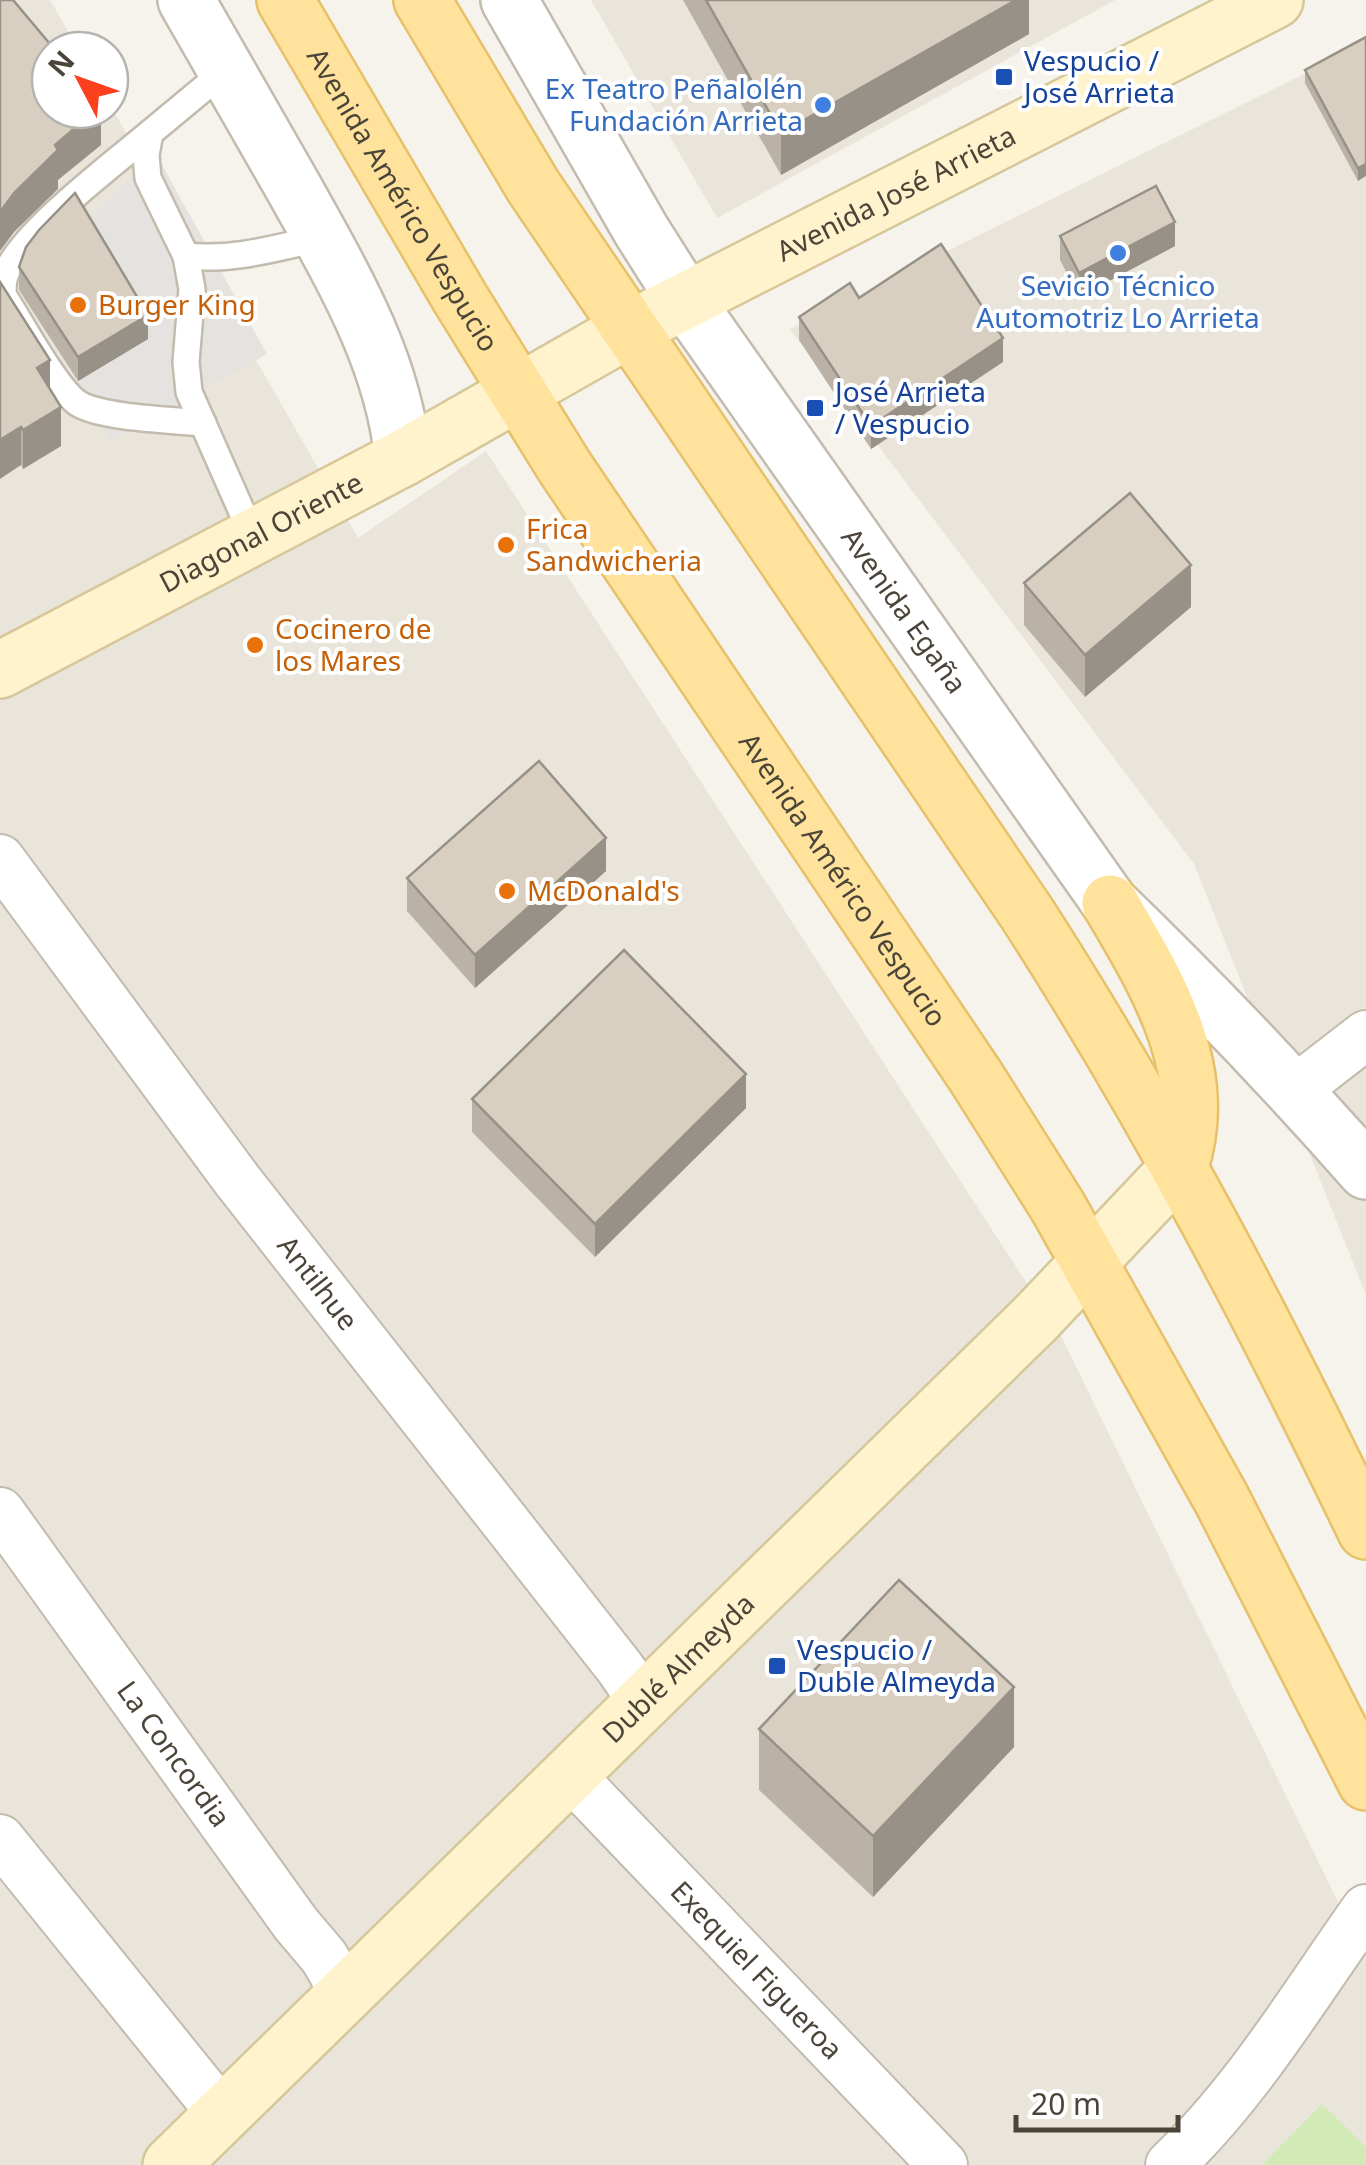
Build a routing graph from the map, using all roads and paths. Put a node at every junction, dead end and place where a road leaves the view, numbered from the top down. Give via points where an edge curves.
1 (186, 0) edge
2 (285, 0) edge
3 (422, 0) edge
4 (509, 0) edge
5 (1274, 0) edge
6 (227, 69) junction
7 (150, 134) junction
8 (321, 238) junction
9 (186, 256) junction
10 (686, 301) junction
11 (628, 330) junction
12 (518, 392) junction
13 (203, 423) junction
14 (403, 458) junction
15 (254, 539) junction
16 (0, 670) edge
17 (0, 860) edge
18 (1110, 903) junction
19 (1366, 1035) edge
20 (1295, 1090) junction
21 (1180, 1166) junction
22 (1366, 1172) edge
23 (1090, 1263) junction
24 (0, 1512) edge
25 (1366, 1531) edge
26 (644, 1703) junction
27 (570, 1776) junction
28 (1366, 1782) edge
29 (0, 1839) edge
30 (1366, 1910) edge
31 (346, 1995) junction
32 (223, 2115) junction
33 (172, 2165) edge
34 (943, 2165) edge
35 (1170, 2165) edge

1 - 6 street
2 - 12 main road, Avenida Américo Vespucio
3 - 11 main road
4 - 10 street, Avenida Egaña
5 - 10 main road, Avenida José Arrieta
6 - 7 lane
6 - 8 street
7 - 9 lane via 148,178
7 - 13 lane via 42,228 13,260 3,295 79,404
8 - 9 lane via 216,259
8 - 14 street via 381,358
9 - 13 lane via 192,289 188,392
10 - 11 main road, Avenida José Arrieta
10 - 18 street, Avenida Egaña
11 - 12 main road, Avenida José Arrieta
11 - 21 main road via 1028,915
12 - 14 main road, Diagonal Oriente
12 - 23 main road, Avenida Américo Vespucio via 976,1078
13 - 15 lane
14 - 15 main road, Diagonal Oriente
15 - 16 main road, Diagonal Oriente
17 - 26 street, Antilhue via 237,1180
18 - 20 street, Avenida Egaña
18 - 21 main road via 1159,991 1182,1052 1192,1105
19 - 20 street
20 - 22 street, Avenida Egaña
21 - 23 main road, Dublé Almeyda
21 - 25 main road
23 - 26 main road, Dublé Almeyda
23 - 28 main road, Avenida Américo Vespucio via 1222,1500
24 - 31 street, La Concordia
26 - 27 main road, Dublé Almeyda
27 - 31 main road, Dublé Almeyda
27 - 34 street, Exequiel Figueroa
29 - 32 street
30 - 35 street via 1224,2107
31 - 32 main road, Dublé Almeyda
32 - 33 main road, Dublé Almeyda

